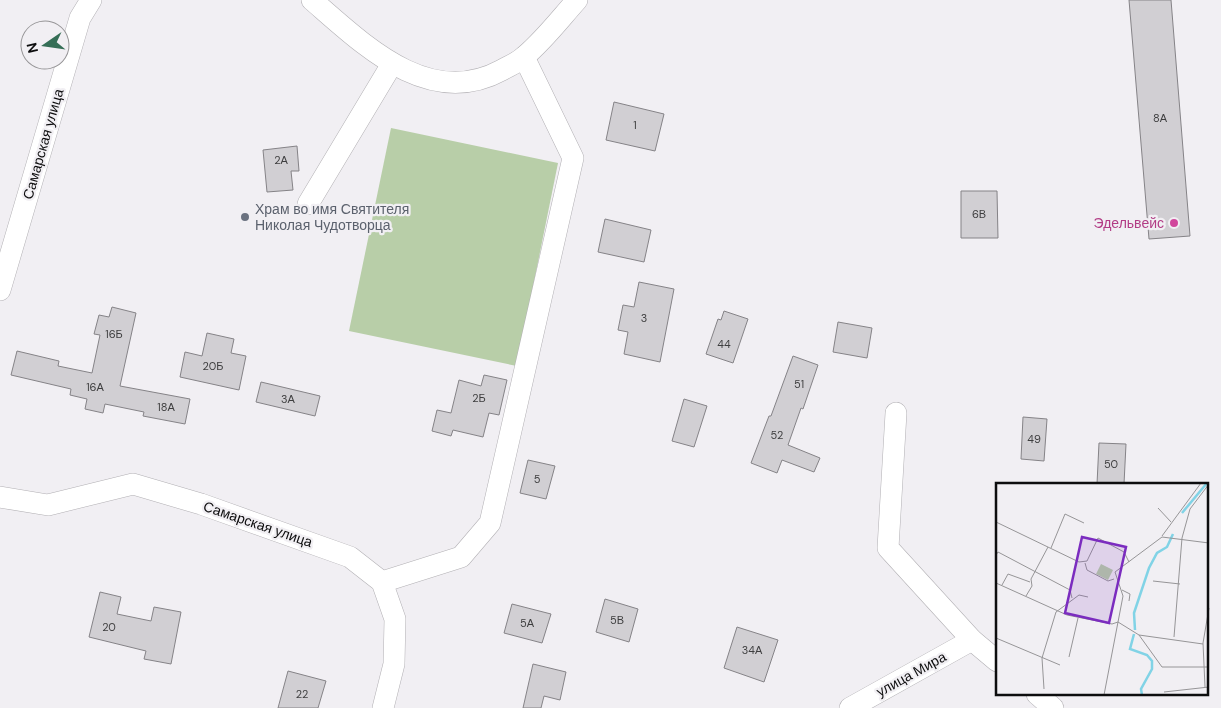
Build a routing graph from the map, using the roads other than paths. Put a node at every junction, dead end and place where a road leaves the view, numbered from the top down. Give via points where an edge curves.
1 (91, 0) edge
2 (312, 0) edge
3 (577, 0) edge
4 (524, 57) junction
5 (392, 64) junction
6 (308, 204) dead end
7 (0, 290) edge
8 (896, 413) dead end
9 (0, 497) edge
10 (382, 582) junction
11 (972, 640) junction
12 (996, 660) edge
13 (1038, 696) edge
14 (383, 708) edge
15 (850, 708) edge
16 (1053, 708) edge

1 - 7 street, Самарская улица via 80,18
2 - 5 street
3 - 4 street
4 - 5 street via 490,76 458,84 421,78
4 - 10 street via 573,158 490,523 460,557
5 - 6 street
8 - 11 street via 888,548
9 - 10 street, Самарская улица via 48,505 133,484 201,504 350,557
10 - 14 street via 395,619 394,664
11 - 12 street
11 - 15 street, улица Мира
13 - 16 street

